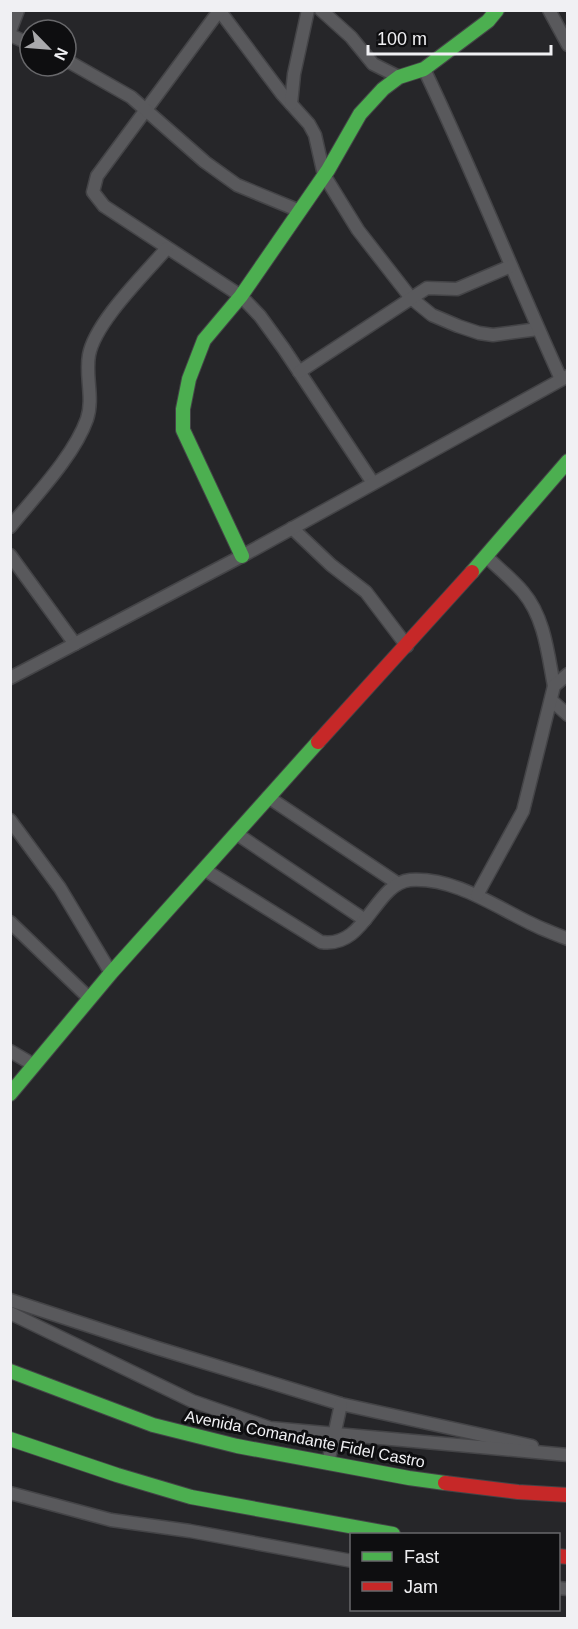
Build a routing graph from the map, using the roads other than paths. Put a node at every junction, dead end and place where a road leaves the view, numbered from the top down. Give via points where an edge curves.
1 (18, 10) edge
2 (308, 10) edge
3 (321, 10) edge
4 (497, 10) edge
5 (549, 10) edge
6 (219, 11) edge
7 (10, 31) edge
8 (567, 45) edge
9 (78, 66) edge
10 (424, 69) junction
11 (399, 77) junction
12 (291, 104) junction
13 (148, 110) junction
14 (324, 176) junction
15 (300, 211) junction
16 (167, 248) junction
17 (511, 266) junction
18 (241, 296) junction
19 (411, 298) junction
20 (538, 329) junction
21 (299, 372) junction
22 (564, 377) edge
23 (567, 461) edge
24 (373, 483) junction
25 (10, 527) edge
26 (292, 528) junction
27 (10, 555) edge
28 (242, 556) junction
29 (486, 556) junction
30 (75, 644) junction
31 (407, 646) junction
32 (567, 674) edge
33 (10, 678) edge
34 (554, 687) junction
35 (551, 700) junction
36 (567, 715) edge
37 (268, 797) junction
38 (10, 820) edge
39 (237, 834) junction
40 (205, 870) junction
41 (398, 883) junction
42 (477, 895) junction
43 (365, 920) junction
44 (10, 922) edge
45 (567, 939) edge
46 (111, 973) junction
47 (89, 998) junction
48 (10, 1051) edge
49 (34, 1065) junction
50 (10, 1094) edge
51 (10, 1300) edge
52 (10, 1313) edge
53 (10, 1371) edge
54 (341, 1404) junction
55 (335, 1434) junction
56 (10, 1439) edge
57 (567, 1455) edge
58 (328, 1463) junction
59 (10, 1493) edge
60 (567, 1495) edge
61 (388, 1533) edge
62 (350, 1561) edge

1 - 7 street
2 - 12 street
3 - 11 street via 373,64
4 - 10 main road via 481,27
5 - 8 street
6 - 12 street
6 - 13 street
9 - 13 street
10 - 11 main road
10 - 17 street
11 - 14 main road via 360,114
12 - 14 street via 315,135
13 - 15 street via 205,162 237,185
13 - 16 street via 97,176 93,192 104,206
14 - 15 main road
14 - 19 street via 358,230
15 - 18 main road
16 - 18 street
16 - 25 street via 96,337 87,367 87,420 69,453
17 - 19 street via 457,289 427,288
17 - 20 street
18 - 21 street
18 - 28 main road via 204,339 197,353 182,420 183,430
19 - 20 street via 432,315 479,333
19 - 21 street
20 - 22 street
21 - 24 street
22 - 24 street
23 - 29 main road
24 - 26 street
26 - 28 street
26 - 31 street via 366,592
27 - 30 street
28 - 30 street
29 - 31 main road
29 - 34 street via 530,602 544,634
30 - 33 street
31 - 37 main road
32 - 34 street
34 - 35 street
35 - 36 street
35 - 42 street via 523,811
37 - 39 main road
37 - 41 street
38 - 46 street via 60,888
39 - 40 main road
39 - 43 street
40 - 43 street via 321,942 333,944 342,940
40 - 46 main road
41 - 42 street via 434,882
41 - 43 street
42 - 45 street
44 - 47 street
46 - 47 main road
47 - 49 main road
48 - 49 street
49 - 50 main road
51 - 54 street
52 - 55 street via 192,1401 270,1428
53 - 58 main road, Avenida Comandante Fidel Castro via 153,1425
54 - 55 street
54 - 57 street
55 - 57 street
55 - 58 street
56 - 61 main road via 191,1497
58 - 60 main road, Avenida Comandante Fidel Castro via 408,1479
59 - 62 street via 111,1520

